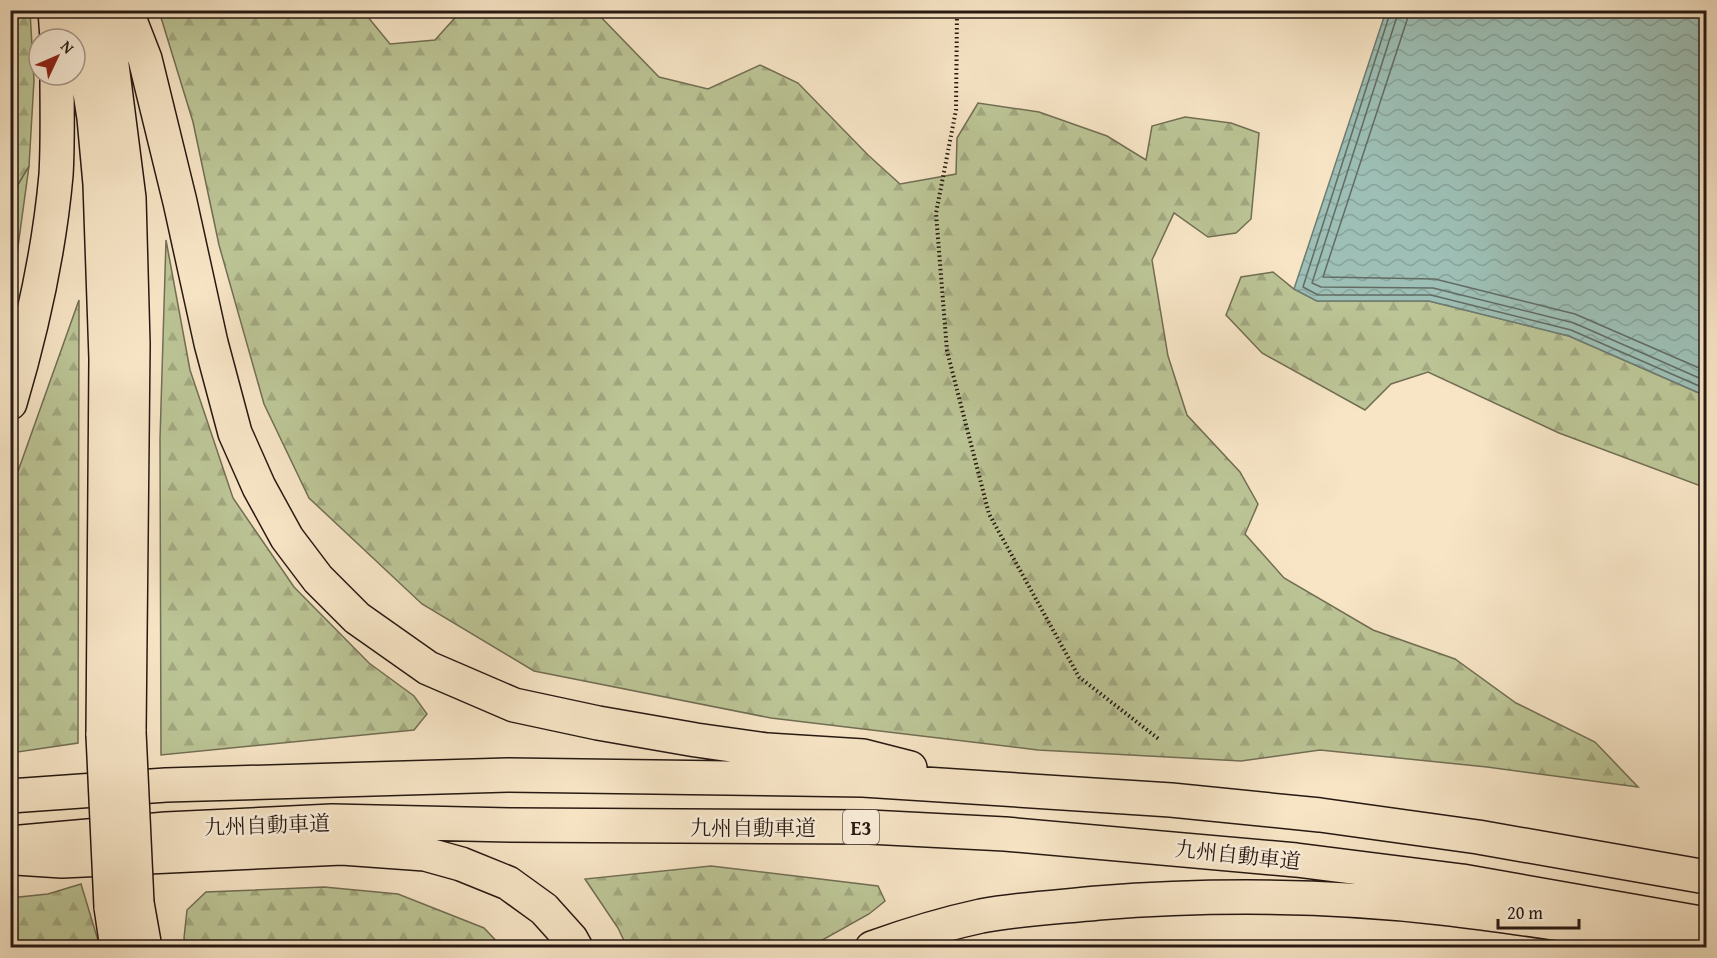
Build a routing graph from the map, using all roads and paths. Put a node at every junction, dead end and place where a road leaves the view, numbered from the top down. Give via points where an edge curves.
1 (55, 10) edge
2 (77, 10) edge
3 (105, 10) edge
4 (126, 10) edge
5 (957, 10) edge
6 (56, 27) edge
7 (57, 87) edge
8 (10, 403) edge
9 (116, 734) junction
10 (1160, 740) dead end
11 (996, 789) junction
12 (10, 796) edge
13 (10, 843) edge
14 (10, 857) edge
15 (1707, 876) edge
16 (124, 905) junction
17 (1707, 924) edge
18 (1707, 947) edge
19 (117, 948) edge
20 (145, 948) edge
21 (576, 948) edge
22 (872, 948) edge

1 - 6 highway
2 - 9 highway via 100,184
3 - 9 highway via 127,188 133,344
4 - 11 highway via 147,70 235,433 287,538 318,579 357,618 428,668 514,705 696,740 767,750 863,756
5 - 10 path via 956,110 936,213 947,351 989,514 1079,677
7 - 8 highway via 56,175 45,253 31,330
9 - 16 highway, bridge
11 - 12 highway, 九州自動車道 / E3 via 863,780 508,775 166,784
11 - 15 highway, 九州自動車道 / E3 via 1171,800 1320,815
13 - 17 highway, 九州自動車道 / E3 via 166,829 333,822 937,830 1296,860 1462,881
14 - 21 highway via 62,861 342,848 425,854 508,883 544,909
16 - 19 highway
16 - 20 highway
18 - 22 highway via 1440,908 1233,896 1127,901 982,916

